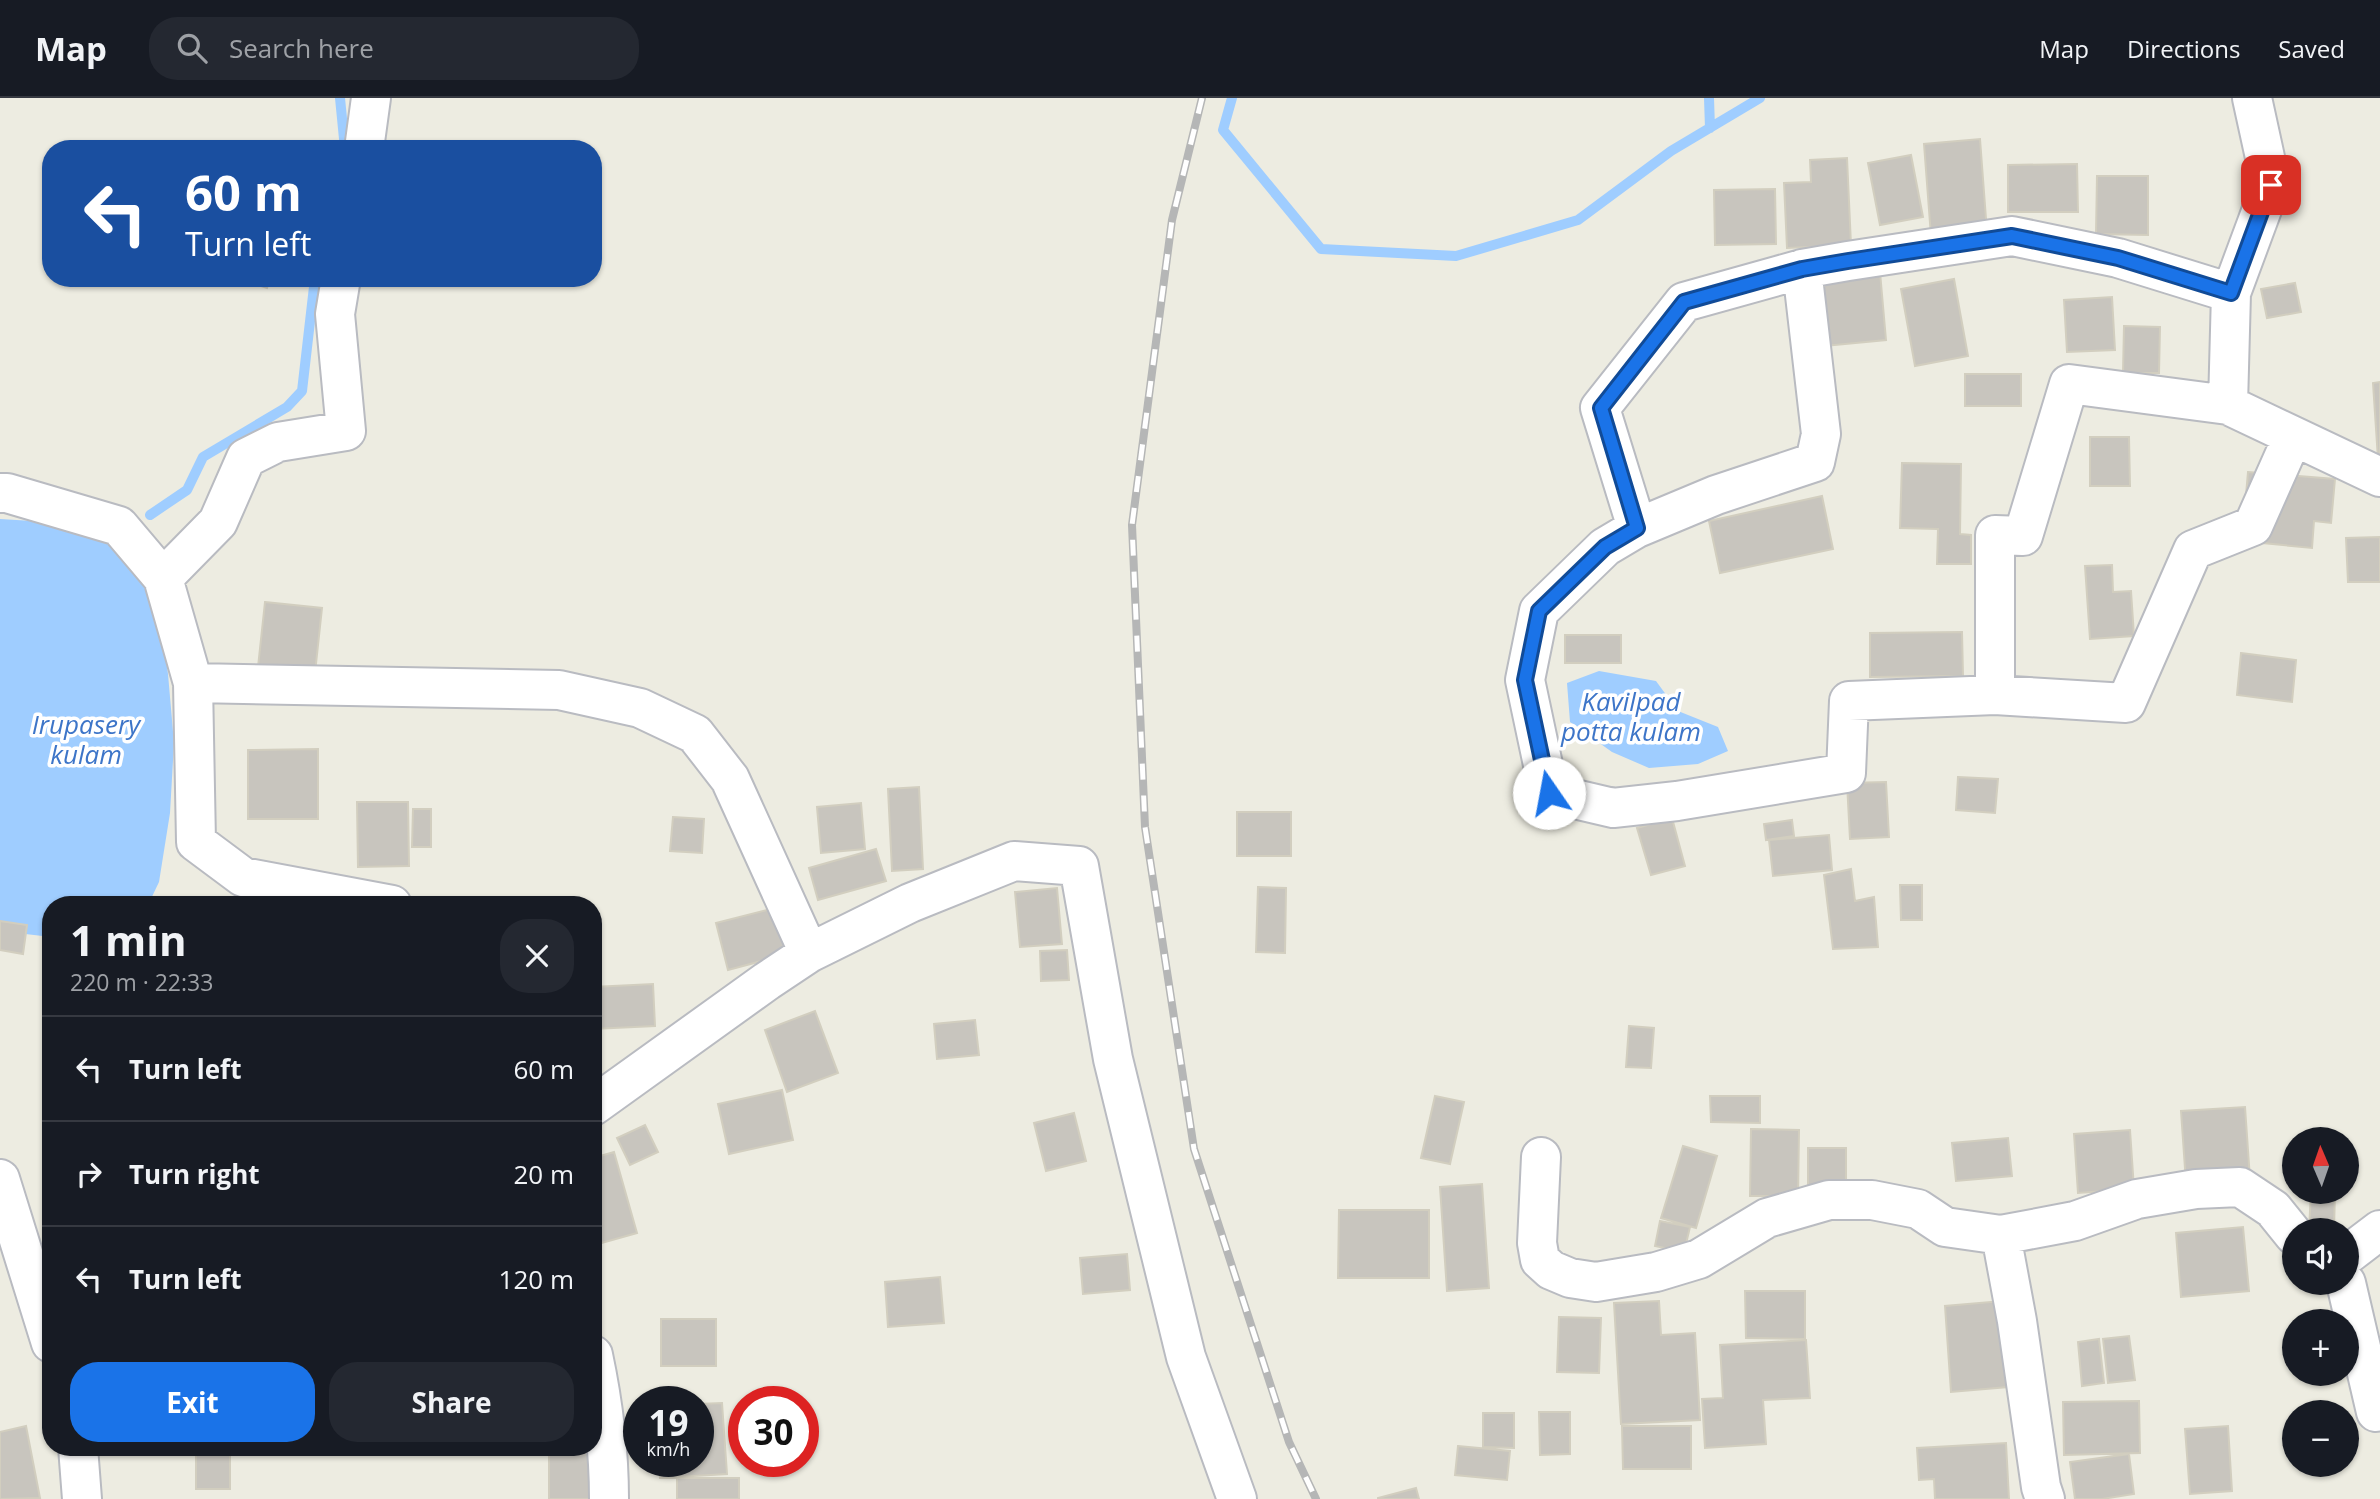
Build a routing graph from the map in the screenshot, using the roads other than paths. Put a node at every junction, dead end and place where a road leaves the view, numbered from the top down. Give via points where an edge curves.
1 (371, 98) edge
2 (2252, 98) edge
3 (365, 140) edge
4 (1802, 269) junction
5 (340, 287) edge
6 (2231, 293) junction
7 (2228, 405) junction
8 (2294, 436) junction
9 (2380, 477) edge
10 (0, 493) edge
11 (1637, 528) junction
12 (163, 578) junction
13 (193, 683) junction
14 (1995, 695) junction
15 (344, 896) edge
16 (809, 953) junction
17 (602, 1100) edge
18 (1541, 1157) dead end
19 (0, 1179) edge
20 (2282, 1221) edge
21 (2380, 1230) edge
22 (2001, 1235) junction
23 (2359, 1246) edge
24 (2349, 1295) edge
25 (42, 1314) edge
26 (602, 1402) edge
27 (2376, 1412) dead end
28 (79, 1456) edge
29 (82, 1499) edge
30 (609, 1499) edge
31 (1237, 1499) edge
32 (2045, 1499) edge

1 - 3 street
2 - 6 street via 2271,185
4 - 6 street via 2012,236 2118,258
4 - 11 street via 1684,302 1601,408
4 - 11 street via 1821,434 1815,462
5 - 12 street via 335,314 346,431 278,442 246,458 218,522
6 - 7 street
7 - 8 street
7 - 14 street via 2069,384 2023,536 1995,535
8 - 9 street
8 - 14 street via 2253,526 2193,550 2126,703
10 - 12 street via 119,526
11 - 14 street via 1605,547 1539,611 1525,680 1549,793 1613,808 1846,774 1849,701
12 - 13 street
13 - 15 street via 196,842 243,877
13 - 16 street via 559,690 640,708 695,734 730,779
16 - 17 street
16 - 31 street via 910,903 1014,861 1079,866 1113,1059 1186,1357
18 - 22 street via 1536,1243 1540,1260 1570,1278 1596,1282 1656,1272 1699,1259 1767,1219 1829,1200 1872,1200 1918,1209 1945,1227
19 - 25 street
20 - 22 street via 2273,1209 2239,1187 2196,1189 2137,1199 2075,1221
21 - 23 street
22 - 32 street
24 - 27 street
26 - 30 street
28 - 29 street

